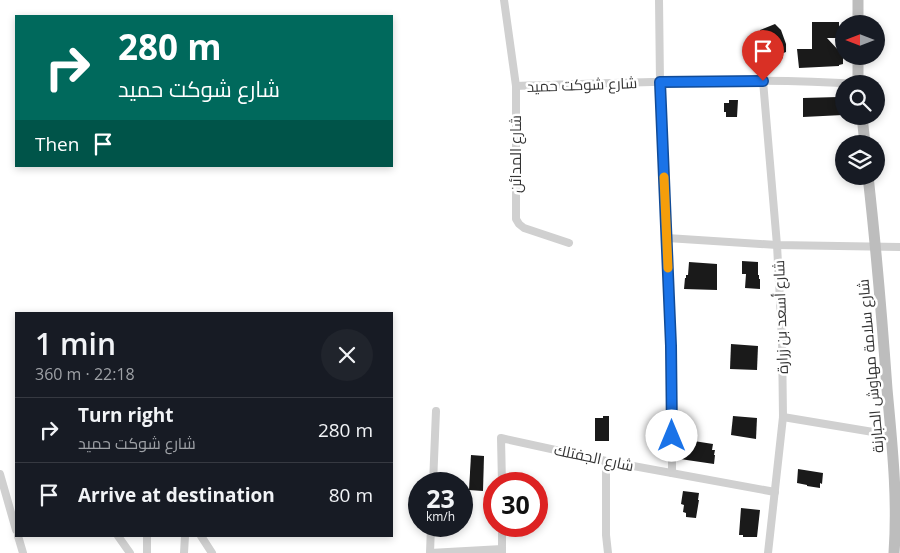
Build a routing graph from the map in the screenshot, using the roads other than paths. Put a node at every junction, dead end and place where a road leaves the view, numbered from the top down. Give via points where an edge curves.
1 (504, 0) edge
2 (659, 0) edge
3 (858, 0) edge
4 (858, 15) edge
5 (763, 81) junction
6 (660, 82) junction
7 (835, 83) edge
8 (516, 86) junction
9 (869, 185) edge
10 (667, 238) junction
11 (569, 243) dead end
12 (777, 245) junction
13 (900, 247) edge
14 (876, 248) junction
15 (436, 411) dead end
16 (783, 417) junction
17 (891, 435) junction
18 (896, 447) edge
19 (606, 461) junction
20 (433, 472) edge
21 (502, 472) edge
22 (672, 473) junction
23 (0, 474) edge
24 (775, 492) junction
25 (15, 526) edge
26 (18, 537) edge
27 (119, 537) edge
28 (147, 537) edge
29 (185, 537) edge
30 (202, 537) edge
31 (431, 537) edge
32 (502, 537) edge
33 (898, 537) edge
34 (502, 551) edge
35 (23, 553) edge
36 (130, 553) edge
37 (147, 553) edge
38 (184, 553) edge
39 (212, 553) edge
40 (430, 553) edge
41 (608, 553) edge
42 (768, 553) edge
43 (894, 553) edge

1 - 8 street, شارع المدائن
2 - 6 street
3 - 4 street
5 - 6 street, شارع شوكت حميد
5 - 7 street, شارع شوكت حميد
5 - 12 street, شارع أسعد بن زرارة
6 - 8 street, شارع شوكت حميد
6 - 10 street
8 - 11 street, شارع المدائن via 516,218 524,228
9 - 14 street, شارع سلامة مهاوش الحبارنة
10 - 12 street
10 - 22 street
12 - 14 street
12 - 16 street, شارع أسعد بن زرارة
13 - 14 street
14 - 17 street, شارع سلامة مهاوش الحبارنة
15 - 20 street
16 - 17 street
16 - 24 street, شارع أسعد بن زرارة
17 - 18 street, شارع سلامة مهاوش الحبارنة
18 - 33 street, شارع سلامة مهاوش الحبارنة
19 - 21 street, شارع الجفتلك via 501,438
19 - 22 street, شارع الجفتلك
19 - 41 street
22 - 24 street, شارع الجفتلك
23 - 25 street
24 - 42 street, شارع أسعد بن زرارة
26 - 35 street
27 - 36 street
28 - 37 street
29 - 38 street
30 - 39 street
31 - 40 street
32 - 34 street
33 - 43 street, شارع سلامة مهاوش الحبارنة
34 - 40 street

